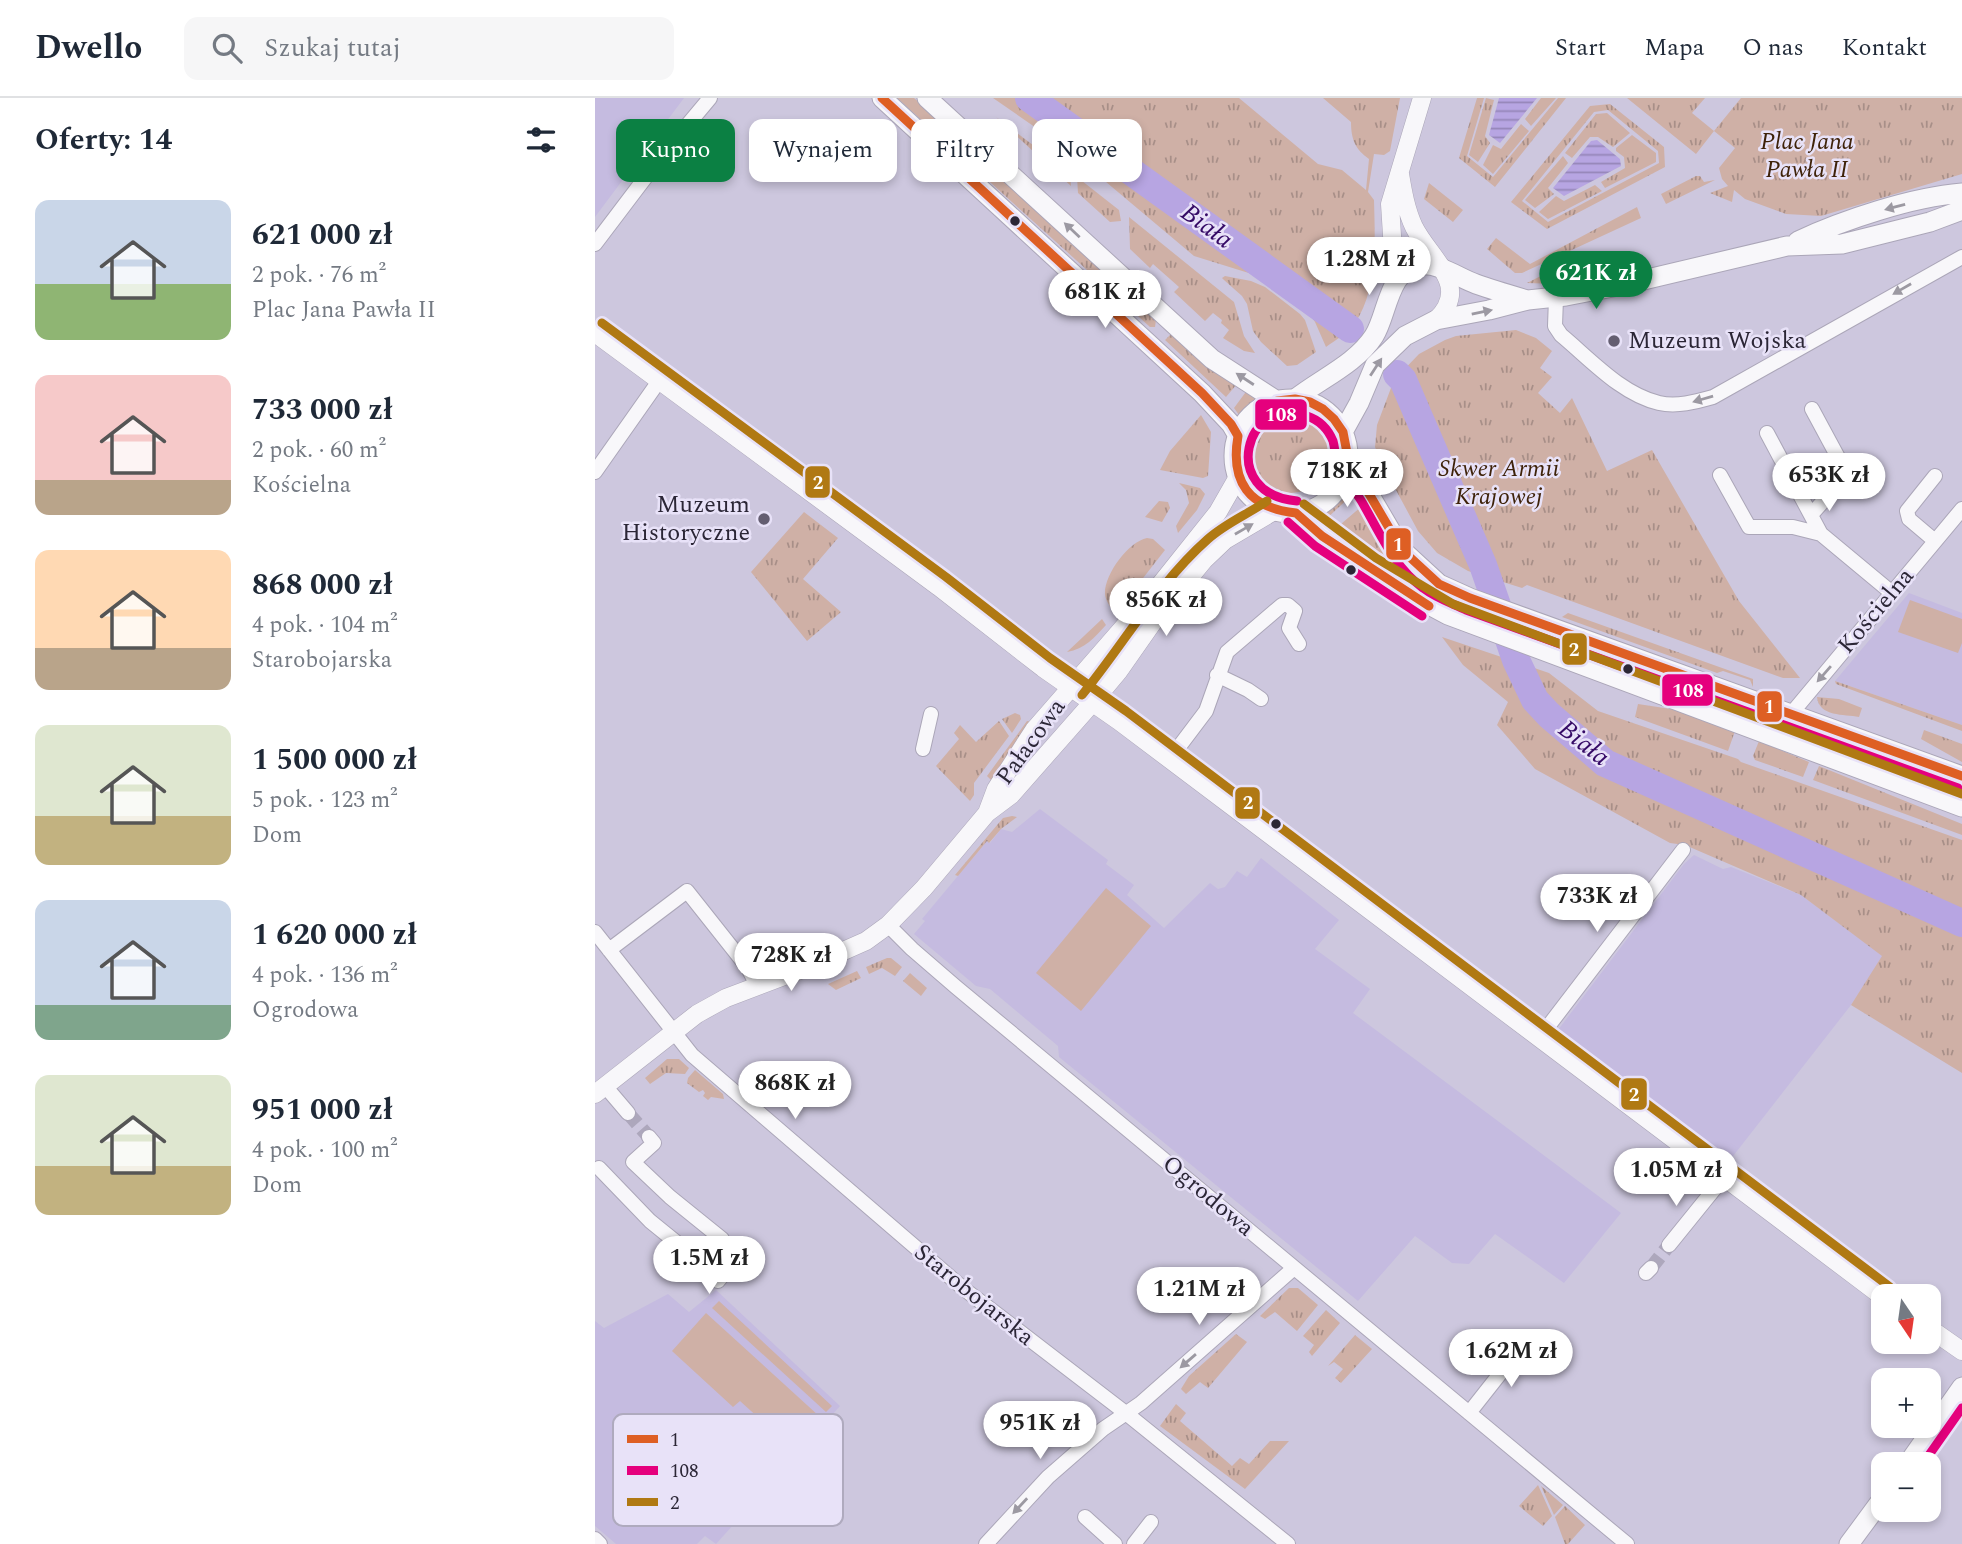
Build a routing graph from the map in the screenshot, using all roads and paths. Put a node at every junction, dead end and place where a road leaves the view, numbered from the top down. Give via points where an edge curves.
1 (710, 98) edge
2 (882, 98) edge
3 (926, 98) edge
4 (1422, 98) edge
5 (1401, 174) junction
6 (1962, 193) edge
7 (1962, 210) edge
8 (595, 244) edge
9 (1787, 246) junction
10 (1962, 257) edge
11 (1442, 270) junction
12 (1395, 282) junction
13 (1556, 298) junction
14 (1528, 300) junction
15 (1436, 320) junction
16 (1171, 321) junction
17 (595, 333) edge
18 (1149, 344) junction
19 (659, 381) junction
20 (1286, 400) junction
21 (1812, 409) dead end
22 (1342, 432) junction
23 (1767, 433) dead end
24 (1238, 436) junction
25 (1348, 458) junction
26 (595, 472) edge
27 (1720, 475) dead end
28 (1935, 476) dead end
29 (1238, 477) junction
30 (1962, 509) edge
31 (1274, 510) junction
32 (1296, 513) junction
33 (1811, 515) junction
34 (1821, 534) junction
35 (1935, 541) junction
36 (1892, 593) junction
37 (1299, 644) dead end
38 (1217, 675) junction
39 (1071, 688) junction
40 (1261, 699) dead end
41 (1092, 703) junction
42 (931, 713) dead end
43 (1791, 714) junction
44 (923, 749) dead end
45 (1169, 760) junction
46 (1962, 776) edge
47 (1962, 807) edge
48 (987, 813) junction
49 (1683, 850) dead end
50 (888, 925) junction
51 (595, 932) edge
52 (609, 950) junction
53 (757, 985) junction
54 (672, 1032) junction
55 (1540, 1037) junction
56 (600, 1090) edge
57 (628, 1113) tunnel mouth
58 (649, 1137) dead end
59 (600, 1168) dead end
60 (1724, 1177) junction
61 (1669, 1245) tunnel mouth
62 (1294, 1268) junction
63 (1871, 1288) edge
64 (1941, 1336) edge
65 (1522, 1339) dead end
66 (1962, 1351) edge
67 (1962, 1387) edge
68 (1469, 1413) junction
69 (1127, 1414) junction
70 (1916, 1452) edge
71 (1871, 1514) edge
72 (1085, 1517) dead end
73 (1151, 1522) dead end
74 (595, 1539) edge
75 (1110, 1543) edge
76 (600, 1544) edge
77 (986, 1544) edge
78 (1134, 1544) edge
79 (1288, 1544) edge
80 (1627, 1544) edge
81 (1849, 1544) edge

1 - 8 street
2 - 18 main road
16 -> 3 main road
4 - 5 street
5 - 11 street via 1414,226
5 - 12 street via 1390,204
6 -> 9 main road via 1835,224
7 - 9 main road via 1842,244
9 - 13 main road
10 -> 13 street via 1713,397 1686,404 1660,403 1632,393 1555,326
11 - 12 main road via 1411,267
11 - 14 main road
11 - 15 street via 1451,290 1450,302
12 - 20 main road via 1370,342 1336,370
13 - 14 main road
15 -> 14 main road
22 -> 15 main road via 1375,365 1399,341
16 - 18 main road
20 -> 16 main road via 1212,359
17 - 19 street
18 - 24 main road via 1220,411
19 - 26 street
19 - 39 street
20 - 22 main road via 1310,402 1323,409
20 - 24 main road via 1253,414
21 - 33 street via 1847,474
22 - 25 main road
23 - 33 street
24 - 29 main road
25 - 32 main road via 1346,472 1332,495 1310,510
25 - 43 main road via 1402,550 1439,584
27 - 34 street via 1749,527 1793,527
28 - 35 street via 1907,511 1909,519
29 - 31 main road via 1247,492
29 - 39 street, Pałacowa via 1203,531
30 - 35 street, Kościelna
31 - 32 main road
41 -> 31 street, Pałacowa via 1203,560 1225,540
32 - 47 main road via 1390,582 1447,615
33 - 34 street
34 - 36 street
35 - 36 street, Kościelna
36 -> 43 street, Kościelna
37 - 38 street via 1289,628 1295,611 1282,605 1227,652
38 - 40 street
38 - 45 street via 1206,711
39 - 41 street
39 - 48 street, Pałacowa via 1034,730 996,789
41 - 45 street
41 - 48 street, Pałacowa via 1011,795
42 - 44 street
43 - 46 main road
45 - 55 street
48 - 50 street, Pałacowa
49 - 55 street
50 - 53 street, Pałacowa via 834,956
50 - 62 street, Ogrodowa via 944,977
51 - 52 street, Starobojarska
52 - 53 street via 687,891
52 - 54 street, Starobojarska
53 - 54 street, Pałacowa via 697,1013
54 - 56 street, Pałacowa
54 - 69 street, Starobojarska via 692,1055 954,1281
55 - 60 street
56 - 57 street
58 - 59 street via 654,1143 633,1162 722,1239 733,1263 718,1281 650,1222
60 - 61 street
60 - 63 street
62 - 68 street, Ogrodowa
62 -> 69 street
64 - 66 street
65 - 68 street via 1525,1342
67 - 70 main road
68 - 80 street, Ogrodowa
69 -> 77 street via 1048,1477
69 - 79 street, Starobojarska
71 - 81 main road
72 - 75 street
73 - 78 street
74 - 76 street

